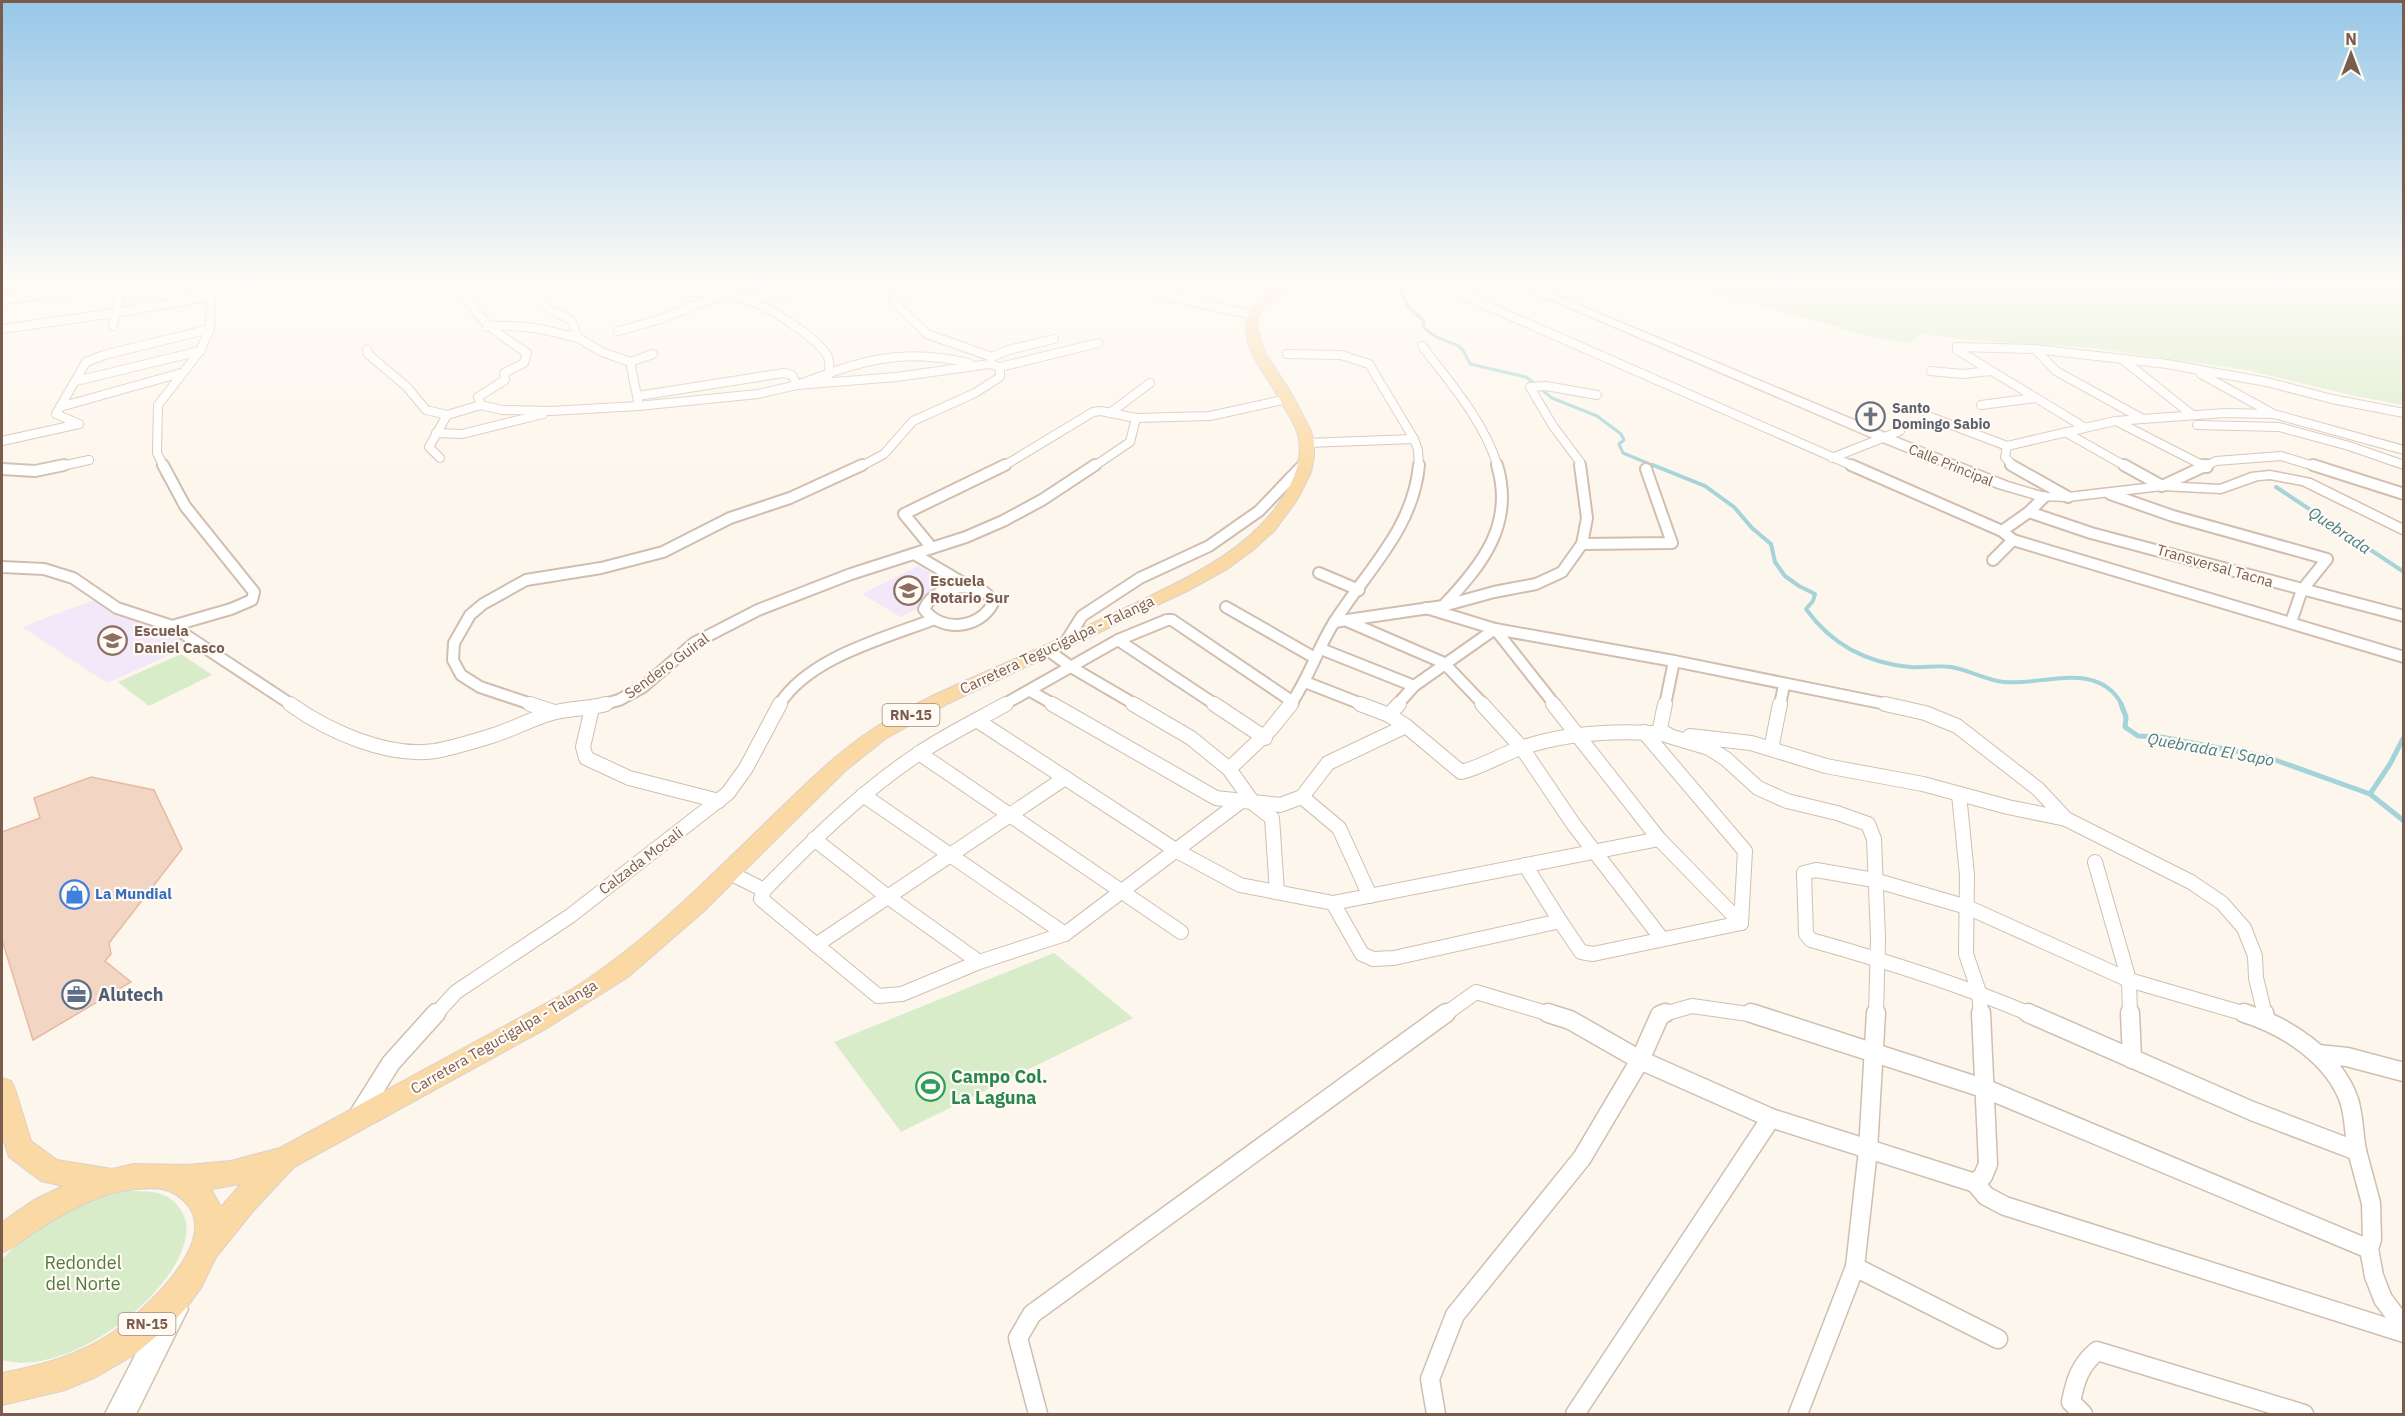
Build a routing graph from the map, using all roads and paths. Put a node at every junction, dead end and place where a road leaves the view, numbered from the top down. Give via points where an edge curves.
1 (135, 348) edge
2 (201, 348) edge
3 (519, 348) edge
4 (595, 348) edge
5 (820, 348) edge
6 (960, 348) edge
7 (1016, 348) edge
8 (1072, 348) edge
9 (1255, 348) edge
10 (1424, 348) edge
11 (1583, 348) edge
12 (1672, 348) edge
13 (1957, 348) edge
14 (1999, 348) edge
15 (2035, 349) junction
16 (367, 350) dead end
17 (200, 351) junction
18 (653, 354) dead end
19 (1287, 354) dead end
20 (2121, 358) junction
21 (630, 362) junction
22 (994, 363) junction
23 (976, 365) junction
24 (2193, 369) junction
25 (1931, 371) dead end
26 (1990, 371) junction
27 (181, 373) junction
28 (828, 378) junction
29 (76, 381) junction
30 (1150, 383) dead end
31 (797, 385) junction
32 (1597, 395) dead end
33 (2035, 398) junction
34 (1287, 399) junction
35 (638, 401) junction
36 (481, 405) junction
37 (1981, 405) dead end
38 (60, 407) junction
39 (551, 411) junction
40 (1110, 413) junction
41 (2403, 413) edge
42 (2191, 414) junction
43 (2274, 414) junction
44 (447, 415) junction
45 (1928, 416) dead end
46 (1136, 418) junction
47 (2141, 418) junction
48 (2115, 421) junction
49 (2197, 425) dead end
50 (2084, 427) junction
51 (1900, 431) dead end
52 (2065, 432) junction
53 (436, 434) junction
54 (1885, 438) junction
55 (1413, 439) junction
56 (2, 441) edge
57 (1307, 442) junction
58 (2007, 446) junction
59 (2403, 450) edge
60 (440, 458) dead end
61 (1832, 458) junction
62 (89, 460) dead end
63 (2403, 465) edge
64 (2207, 467) junction
65 (1646, 468) dead end
66 (2, 469) edge
67 (2162, 486) junction
68 (2110, 494) junction
69 (2403, 494) edge
70 (2044, 497) junction
71 (2068, 497) junction
72 (2029, 512) junction
73 (2002, 531) junction
74 (2403, 531) edge
75 (2013, 540) junction
76 (1582, 544) junction
77 (932, 548) junction
78 (914, 554) junction
79 (1993, 560) dead end
80 (2, 567) edge
81 (1319, 573) dead end
82 (971, 587) junction
83 (1359, 590) junction
84 (2302, 590) junction
85 (1443, 606) junction
86 (1226, 607) dead end
87 (1426, 608) junction
88 (2403, 616) edge
89 (932, 620) junction
90 (1347, 620) junction
91 (1334, 622) junction
92 (2291, 622) junction
93 (172, 626) junction
94 (1495, 629) junction
95 (1118, 640) junction
96 (1057, 647) junction
97 (1318, 654) junction
98 (2403, 657) edge
99 (1674, 661) junction
100 (1444, 663) junction
101 (1071, 667) junction
102 (1305, 682) junction
103 (1784, 685) junction
104 (1414, 686) junction
105 (1030, 691) junction
106 (1293, 702) junction
107 (592, 708) junction
108 (554, 712) junction
109 (1389, 715) junction
110 (978, 721) junction
111 (1406, 726) junction
112 (1644, 732) junction
113 (1659, 733) junction
114 (1578, 736) junction
115 (1265, 738) junction
116 (1522, 748) junction
117 (1771, 749) junction
118 (919, 753) junction
119 (1229, 769) junction
120 (1065, 778) junction
121 (1959, 794) junction
122 (863, 795) junction
123 (1302, 797) junction
124 (719, 801) junction
125 (1247, 803) junction
126 (1010, 816) junction
127 (2066, 819) junction
128 (814, 839) junction
129 (1659, 839) junction
130 (1594, 850) junction
131 (1177, 851) junction
132 (950, 856) junction
133 (2095, 862) dead end
134 (1525, 865) junction
135 (728, 872) junction
136 (1874, 880) junction
137 (764, 890) junction
138 (1277, 892) junction
139 (1122, 893) junction
140 (1370, 896) junction
141 (888, 897) junction
142 (1333, 903) junction
143 (1967, 907) junction
144 (1560, 921) junction
145 (1741, 923) junction
146 (1181, 932) dead end
147 (1065, 934) junction
148 (1662, 939) junction
149 (816, 945) junction
150 (1877, 958) junction
151 (979, 962) junction
152 (2129, 980) junction
153 (1979, 992) junction
154 (2266, 1020) junction
155 (1875, 1052) junction
156 (2318, 1054) junction
157 (2132, 1059) junction
158 (1640, 1060) junction
159 (2403, 1072) edge
160 (2, 1089) edge
161 (1986, 1089) junction
162 (1771, 1118) junction
163 (355, 1120) junction
164 (1868, 1150) junction
165 (2357, 1151) junction
166 (288, 1157) junction
167 (171, 1178) junction
168 (112, 1180) junction
169 (1975, 1183) junction
170 (2, 1239) edge
171 (2369, 1249) junction
172 (204, 1250) junction
173 (1855, 1267) junction
174 (189, 1279) junction
175 (2403, 1327) edge
176 (2403, 1333) edge
177 (1998, 1339) dead end
178 (2, 1389) edge
179 (120, 1414) edge
180 (1038, 1414) edge
181 (1436, 1414) edge
182 (1575, 1414) edge
183 (1798, 1414) edge
184 (2083, 1414) edge
185 (2304, 1414) edge

1 - 29 street via 86,362
2 - 17 street
3 - 36 street via 527,353 527,360 504,373 501,385 478,397
4 - 21 street
5 - 28 street via 830,364
6 - 22 street
7 - 22 street
8 - 22 street
9 - 34 main road
10 - 85 street via 1483,428 1499,465 1504,508 1478,569
11 - 61 street
12 - 54 street, Calle Principal
13 - 26 street
14 - 15 street
15 - 20 street
15 - 47 street via 2056,371
16 - 44 street via 426,410
17 - 27 street
17 - 29 street
18 - 21 street
19 - 55 street via 1341,355 1369,364
20 - 24 street
20 - 42 street
21 - 35 street
22 - 23 street
22 - 108 street via 999,377 975,393 913,421 892,448 852,471 730,518 663,552 601,568 526,580 483,604 470,615 454,643 453,660 461,675 480,687
23 - 28 street via 896,377
23 - 28 street via 915,354 866,362
24 - 41 street
24 - 43 street
25 - 26 street
26 - 33 street
27 - 38 street
27 - 93 street via 158,405 157,453 185,506 254,592 252,600 231,609
28 - 31 street
29 - 38 street
30 - 40 street
31 - 35 street via 758,394
31 - 35 street via 792,375 784,373
32 - 76 street via 1546,386 1532,386 1529,390 1580,462 1587,518
33 - 37 street
33 - 50 street
34 - 46 street via 1210,416
34 - 57 main road
35 - 39 street
36 - 39 street via 502,410
36 - 44 street
38 - 56 street via 56,414 79,424
39 - 53 street via 462,434
40 - 46 street
40 - 77 street via 1093,412 1017,459 904,514
42 - 43 street
42 - 47 street
43 - 59 street
44 - 53 street
45 - 58 street
46 - 77 street, Sendero Guiral via 1130,442 1042,500 984,529
47 - 48 street
48 - 50 street
48 - 64 street
49 - 63 street via 2279,427
50 - 52 street
51 - 54 street
52 - 58 street
52 - 67 street
53 - 60 street via 429,447
54 - 61 street
54 - 70 street, Calle Principal via 2003,485
55 - 57 street
55 - 83 street via 1420,458 1408,515
57 - 96 main road, Carretera Tegucigalpa - Talanga / RN-15 via 1291,499 1250,545 1207,575
58 - 71 street via 2005,458 2009,464
61 - 73 street
62 - 66 street via 35,471
64 - 67 street
64 - 69 street via 2216,462 2281,456
65 - 76 street via 1672,543
67 - 68 street, Calle Principal
67 - 74 street, Calle Principal via 2221,489 2256,476 2286,477 2314,486
68 - 71 street, Calle Principal
68 - 84 street via 2327,559
70 - 71 street, Calle Principal
70 - 72 street
72 - 73 street
72 - 84 street, Transversal Tacna via 2091,533
73 - 75 street
75 - 79 street
75 - 92 street
76 - 85 street via 1556,577
77 - 78 street, Sendero Guiral
78 - 82 street
78 - 107 street, Sendero Guiral via 758,610 694,643 643,687
80 - 93 street, Sendero Guiral via 44,569 73,578 117,608
81 - 83 street
82 - 89 street via 949,589 931,597 924,609
82 - 89 street via 992,598 992,609 987,614 961,624
83 - 91 street
84 - 88 street, Transversal Tacna
84 - 92 street
85 - 87 street
86 - 97 street
87 - 90 street
87 - 94 street
89 - 124 street, Calzada Mocali via 801,679 776,712 737,782
90 - 91 street
90 - 100 street
91 - 97 street
92 - 98 street
93 - 108 street, Sendero Guiral via 314,721 388,749 433,751 489,737
94 - 99 street
94 - 100 street
94 - 114 street
95 - 101 street
95 - 106 street via 1172,620
95 - 115 street
96 - 101 street
96 - 135 main road, Carretera Tegucigalpa - Talanga / RN-15 via 931,703 857,749
97 - 102 street
97 - 104 street
99 - 103 street
99 - 113 street
100 - 104 street
100 - 116 street
101 - 105 street
101 - 119 street via 1191,738
102 - 106 street
102 - 109 street
103 - 117 street
103 - 127 street via 1925,713 1957,726 2038,789
104 - 109 street
105 - 110 street
105 - 125 street via 1216,798
106 - 115 street
107 - 108 street, Sendero Guiral
107 - 124 street via 583,747 586,758 630,778
109 - 111 street
110 - 118 street
110 - 120 street
111 - 116 street via 1461,772
111 - 123 street via 1328,763
112 - 113 street
112 - 114 street
112 - 145 street via 1745,851
113 - 117 street via 1751,743
113 - 136 street via 1709,748 1758,788 1787,801 1868,824 1874,839
114 - 116 street
114 - 129 street
115 - 119 street
116 - 130 street
117 - 121 street via 1826,766
118 - 122 street
118 - 126 street
119 - 125 street
120 - 126 street
120 - 131 street
121 - 127 street
121 - 143 street
122 - 128 street
122 - 132 street
123 - 125 street via 1280,805
123 - 140 street via 1339,828
124 - 163 street, Calzada Mocali via 570,916 456,992 391,1063
125 - 131 street
125 - 138 street via 1272,818
126 - 132 street
126 - 139 street
127 - 154 street via 2191,882 2222,903 2244,928 2255,956
128 - 137 street
128 - 141 street
129 - 130 street
129 - 145 street
130 - 134 street
130 - 148 street
131 - 138 street via 1240,885
131 - 139 street
132 - 141 street
132 - 147 street
133 - 152 street
134 - 140 street
134 - 144 street
135 - 137 street
135 - 163 main road, Carretera Tegucigalpa - Talanga / RN-15 via 637,957 584,993
136 - 143 street
136 - 150 street
136 - 150 street via 1816,870 1804,873 1806,934 1811,940
137 - 149 street via 760,900
138 - 142 street
139 - 146 street
139 - 147 street
140 - 142 street
141 - 149 street
141 - 151 street
142 - 144 street via 1362,954 1373,959 1394,958
143 - 152 street
143 - 153 street via 1966,954
144 - 148 street via 1581,952 1587,954
145 - 148 street
147 - 151 street
149 - 151 street via 878,996 902,994
150 - 153 street
150 - 155 street
152 - 154 street
152 - 157 street
153 - 157 street
153 - 161 street
154 - 156 street
155 - 158 street via 1746,1012 1692,1006 1660,1015
155 - 161 street
155 - 164 street
156 - 159 street
156 - 165 street via 2349,1100
157 - 165 street
158 - 162 street
158 - 180 street via 1570,1020 1476,992 1032,1314 1018,1338
158 - 181 street via 1582,1158 1455,1315 1430,1379
160 - 168 main road, RN-15 via 19,1148 51,1172
161 - 169 street via 1989,1164
161 - 171 street
162 - 164 street
162 - 182 street
163 - 166 main road, RN-15
164 - 169 street
164 - 173 street
165 - 171 street via 2371,1203
166 - 167 main road, RN-15 via 247,1172
166 - 172 main road, RN-15 via 242,1201
167 - 168 main road, RN-15 via 144,1175
167 - 172 main road, RN-15 via 192,1187 205,1203 209,1224
168 - 170 main road, RN-15 via 44,1208
169 - 176 street via 1988,1199 2011,1208
171 - 175 street via 2383,1299
172 - 174 main road, RN-15
173 - 177 street
173 - 183 street
174 - 178 main road, RN-15 via 162,1312 126,1342 93,1362 41,1383
174 - 179 street
184 - 185 street via 2071,1402 2076,1377 2097,1351

